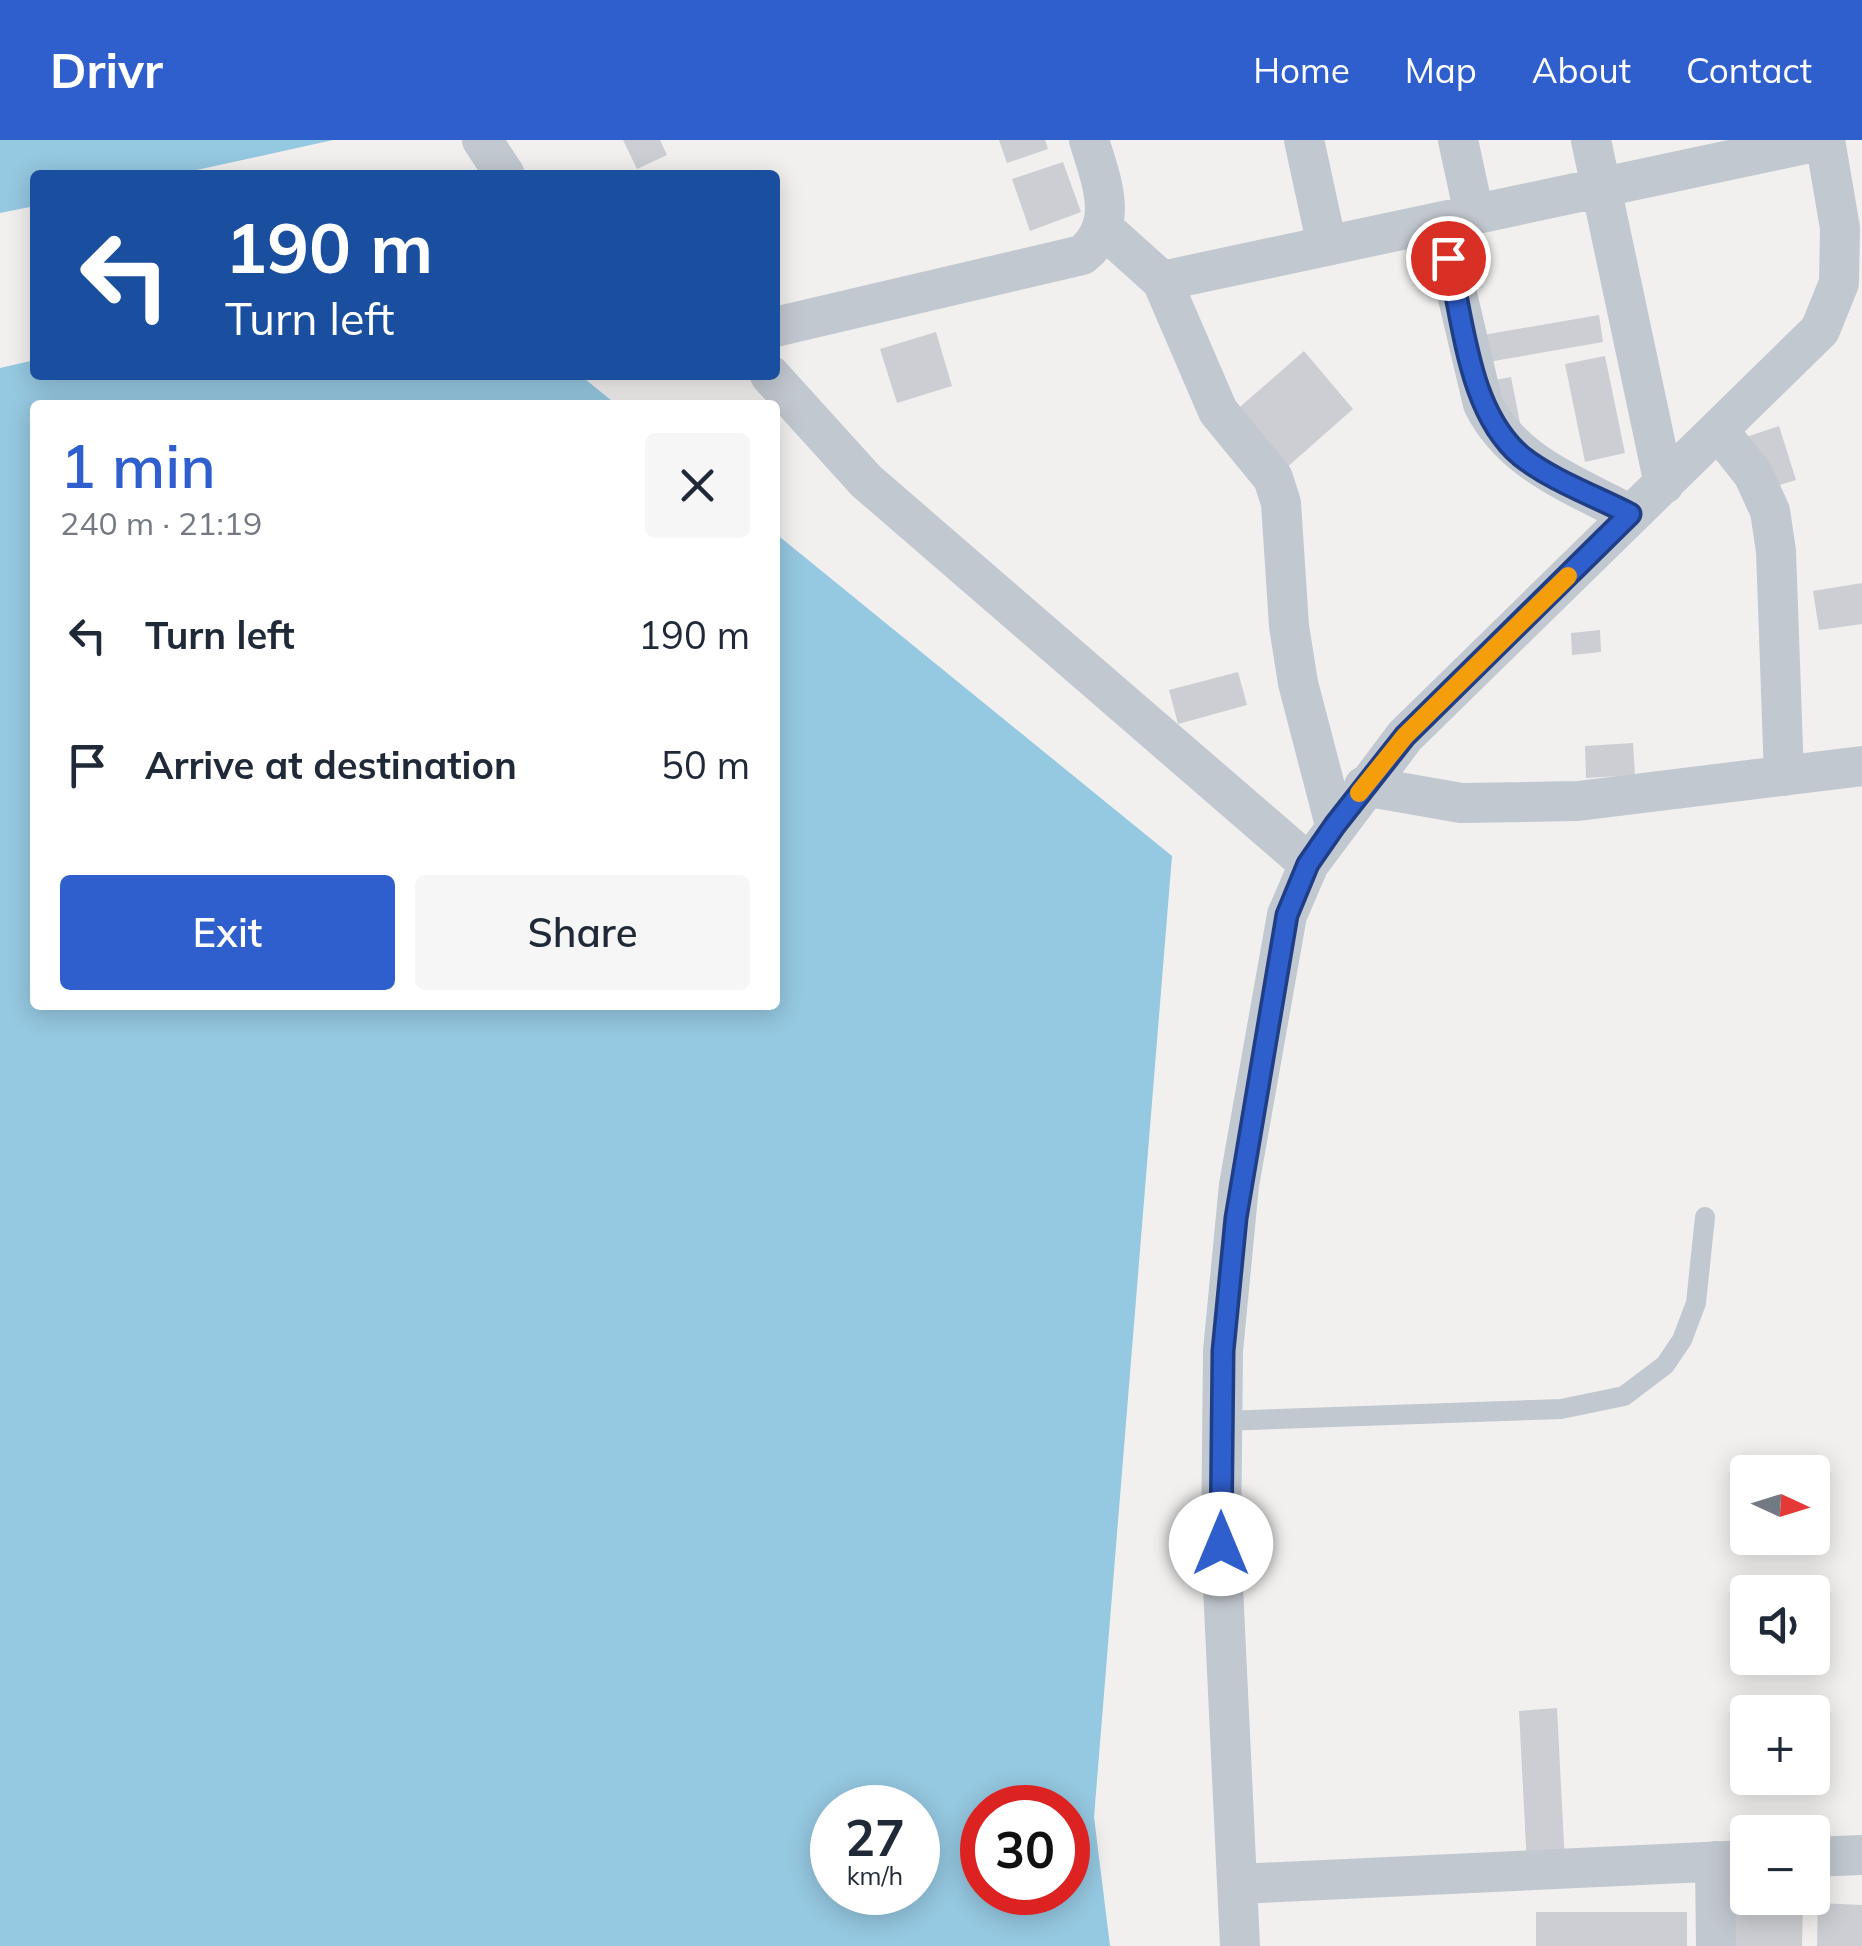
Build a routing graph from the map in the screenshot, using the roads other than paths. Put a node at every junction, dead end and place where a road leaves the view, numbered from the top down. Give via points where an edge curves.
1 (482, 140) edge
2 (1089, 140) edge
3 (1304, 140) edge
4 (1458, 140) edge
5 (1590, 140) edge
6 (1824, 140) edge
7 (502, 170) edge
8 (1600, 187) junction
9 (1457, 218) junction
10 (1104, 229) junction
11 (1327, 246) junction
12 (1162, 281) junction
13 (1862, 324) edge
14 (780, 327) edge
15 (1820, 330) junction
16 (775, 380) edge
17 (1718, 430) junction
18 (1664, 484) junction
19 (1630, 514) junction
20 (1862, 766) edge
21 (1784, 776) junction
22 (1364, 786) junction
23 (1335, 825) junction
24 (1308, 864) junction
25 (1704, 1217) dead end
26 (1222, 1421) junction
27 (1862, 1855) edge
28 (1830, 1856) edge
29 (1730, 1861) edge
30 (1730, 1872) edge
31 (1237, 1884) junction
32 (1240, 1946) edge
33 (1716, 1946) edge

1 - 7 street
2 - 10 street via 1107,203
3 - 11 street
4 - 9 street
5 - 8 street
6 - 8 street
6 - 15 street via 1840,228 1839,283
8 - 9 street
8 - 18 street
9 - 11 street
9 - 19 street via 1483,404 1495,429 1523,458
10 - 12 street
10 - 14 street via 1082,255
11 - 12 street
12 - 23 street via 1218,411 1273,478 1281,502 1292,645
13 - 15 street
15 - 17 street
16 - 24 street via 866,480
17 - 18 street
17 - 21 street via 1753,474 1770,511
18 - 19 street
19 - 22 street via 1405,736
20 - 21 street
21 - 22 street via 1519,804 1461,804
22 - 23 street
23 - 24 street
24 - 26 street via 1287,915 1239,1185
25 - 26 lane via 1696,1303 1682,1340 1665,1365 1624,1396 1561,1409
26 - 31 street
27 - 28 street
29 - 31 street
30 - 33 street
31 - 32 street

